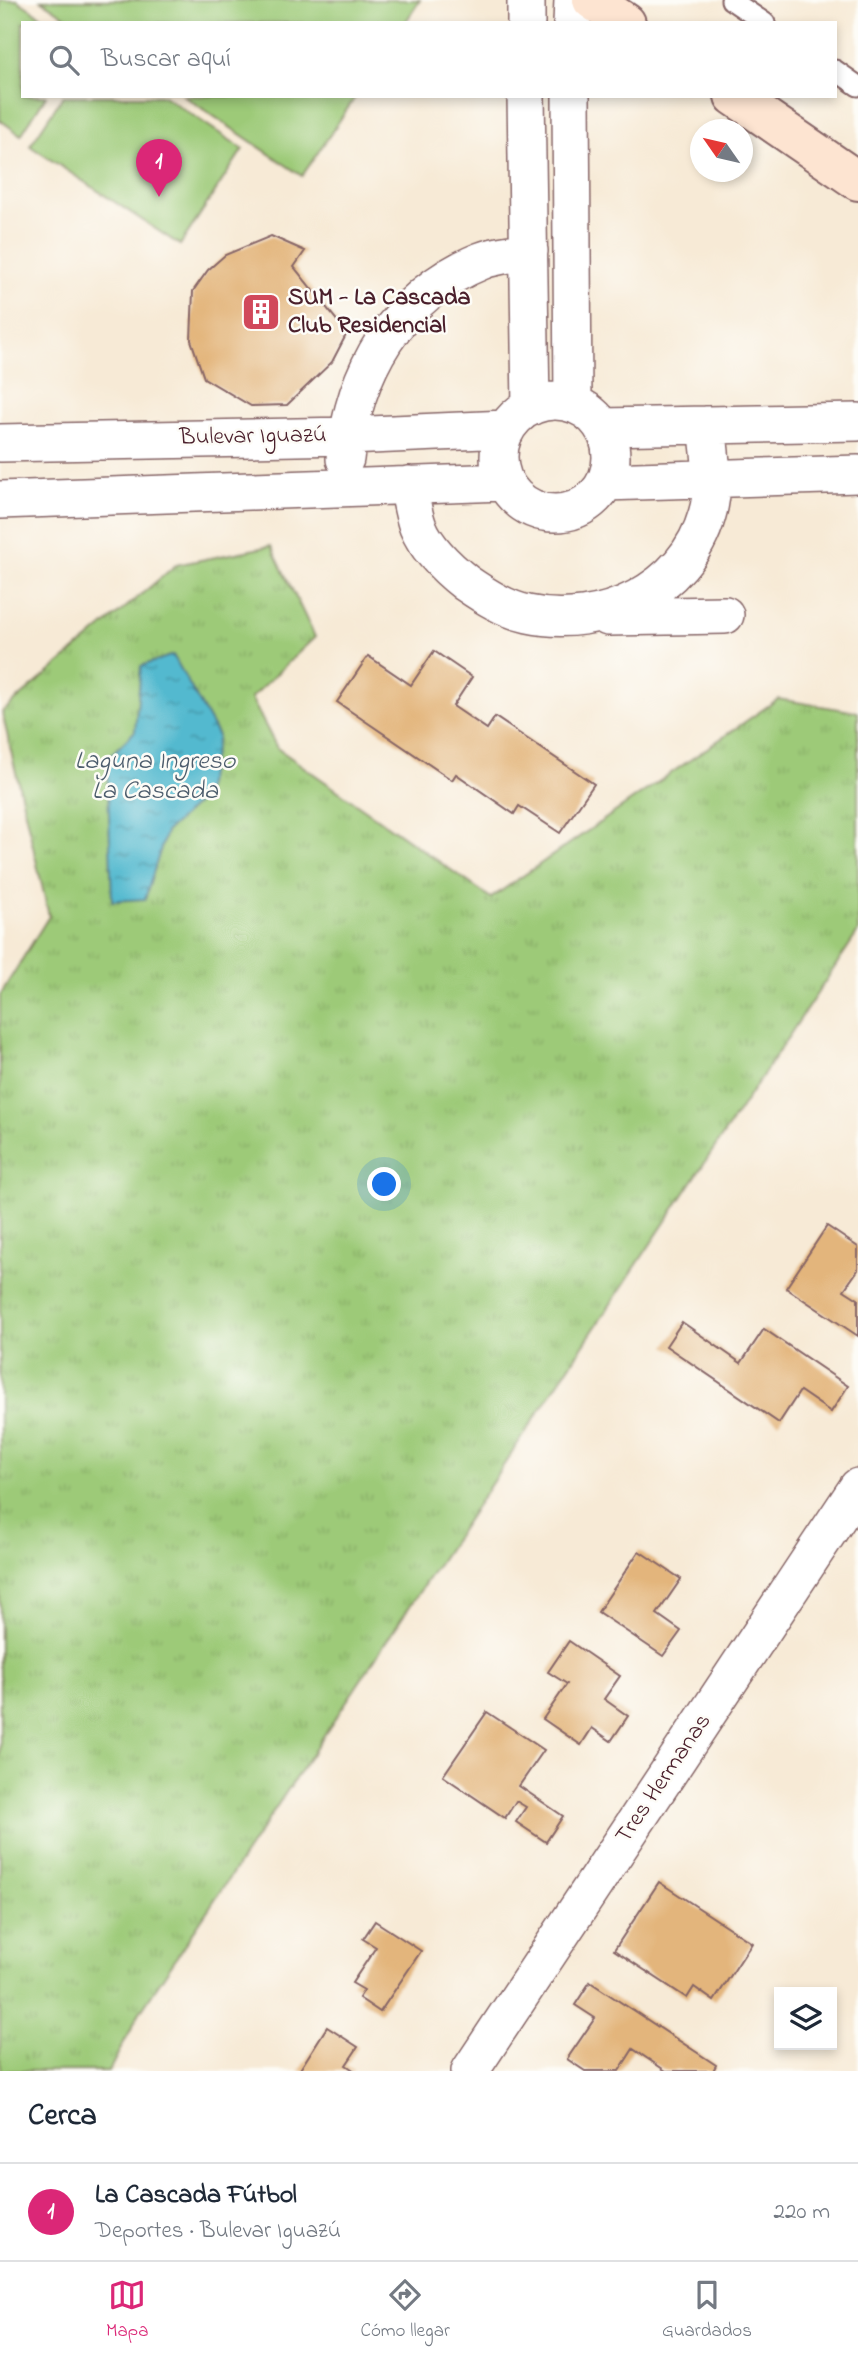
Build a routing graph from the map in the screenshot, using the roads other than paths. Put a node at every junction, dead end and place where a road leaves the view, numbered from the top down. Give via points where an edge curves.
1 (526, 0) edge
2 (573, 0) edge
3 (592, 0) edge
4 (731, 0) edge
5 (526, 21) edge
6 (572, 21) edge
7 (623, 21) edge
8 (762, 21) edge
9 (837, 71) edge
10 (858, 86) edge
11 (526, 98) edge
12 (571, 98) edge
13 (737, 98) edge
14 (570, 145) junction
15 (526, 146) junction
16 (858, 181) edge
17 (529, 251) junction
18 (573, 404) junction
19 (519, 418) junction
20 (858, 422) edge
21 (707, 425) junction
22 (602, 426) junction
23 (348, 436) junction
24 (0, 443) edge
25 (858, 474) edge
26 (712, 479) junction
27 (504, 482) junction
28 (605, 482) junction
29 (408, 485) junction
30 (343, 486) junction
31 (0, 500) edge
32 (725, 615) dead end
33 (565, 618) junction
34 (855, 1499) edge
35 (470, 2071) edge

1 - 5 street
2 - 6 street
3 - 7 main road
4 - 8 lane
9 - 10 lane
11 - 15 street
12 - 14 street
13 - 16 main road
14 - 15 street
14 - 18 street
15 - 17 street
17 - 19 street
17 - 23 street via 483,260 446,278 407,309 377,347 360,384
18 - 19 street via 545,402
18 - 22 street
19 - 23 street, Bulevar Iguazú
19 - 27 street via 500,446
20 - 21 street
21 - 22 street
21 - 26 street
22 - 28 street via 610,454
23 - 24 street, Bulevar Iguazú
23 - 30 street
25 - 26 street
26 - 28 street
26 - 33 street via 701,533 668,578 639,600
27 - 28 street via 528,508 545,513 580,508
27 - 29 street, Bulevar Iguazú
29 - 30 street, Bulevar Iguazú
29 - 33 street via 418,527 451,571 490,600 527,614
30 - 31 street, Bulevar Iguazú
32 - 33 street
34 - 35 street, Tres Hermanas

